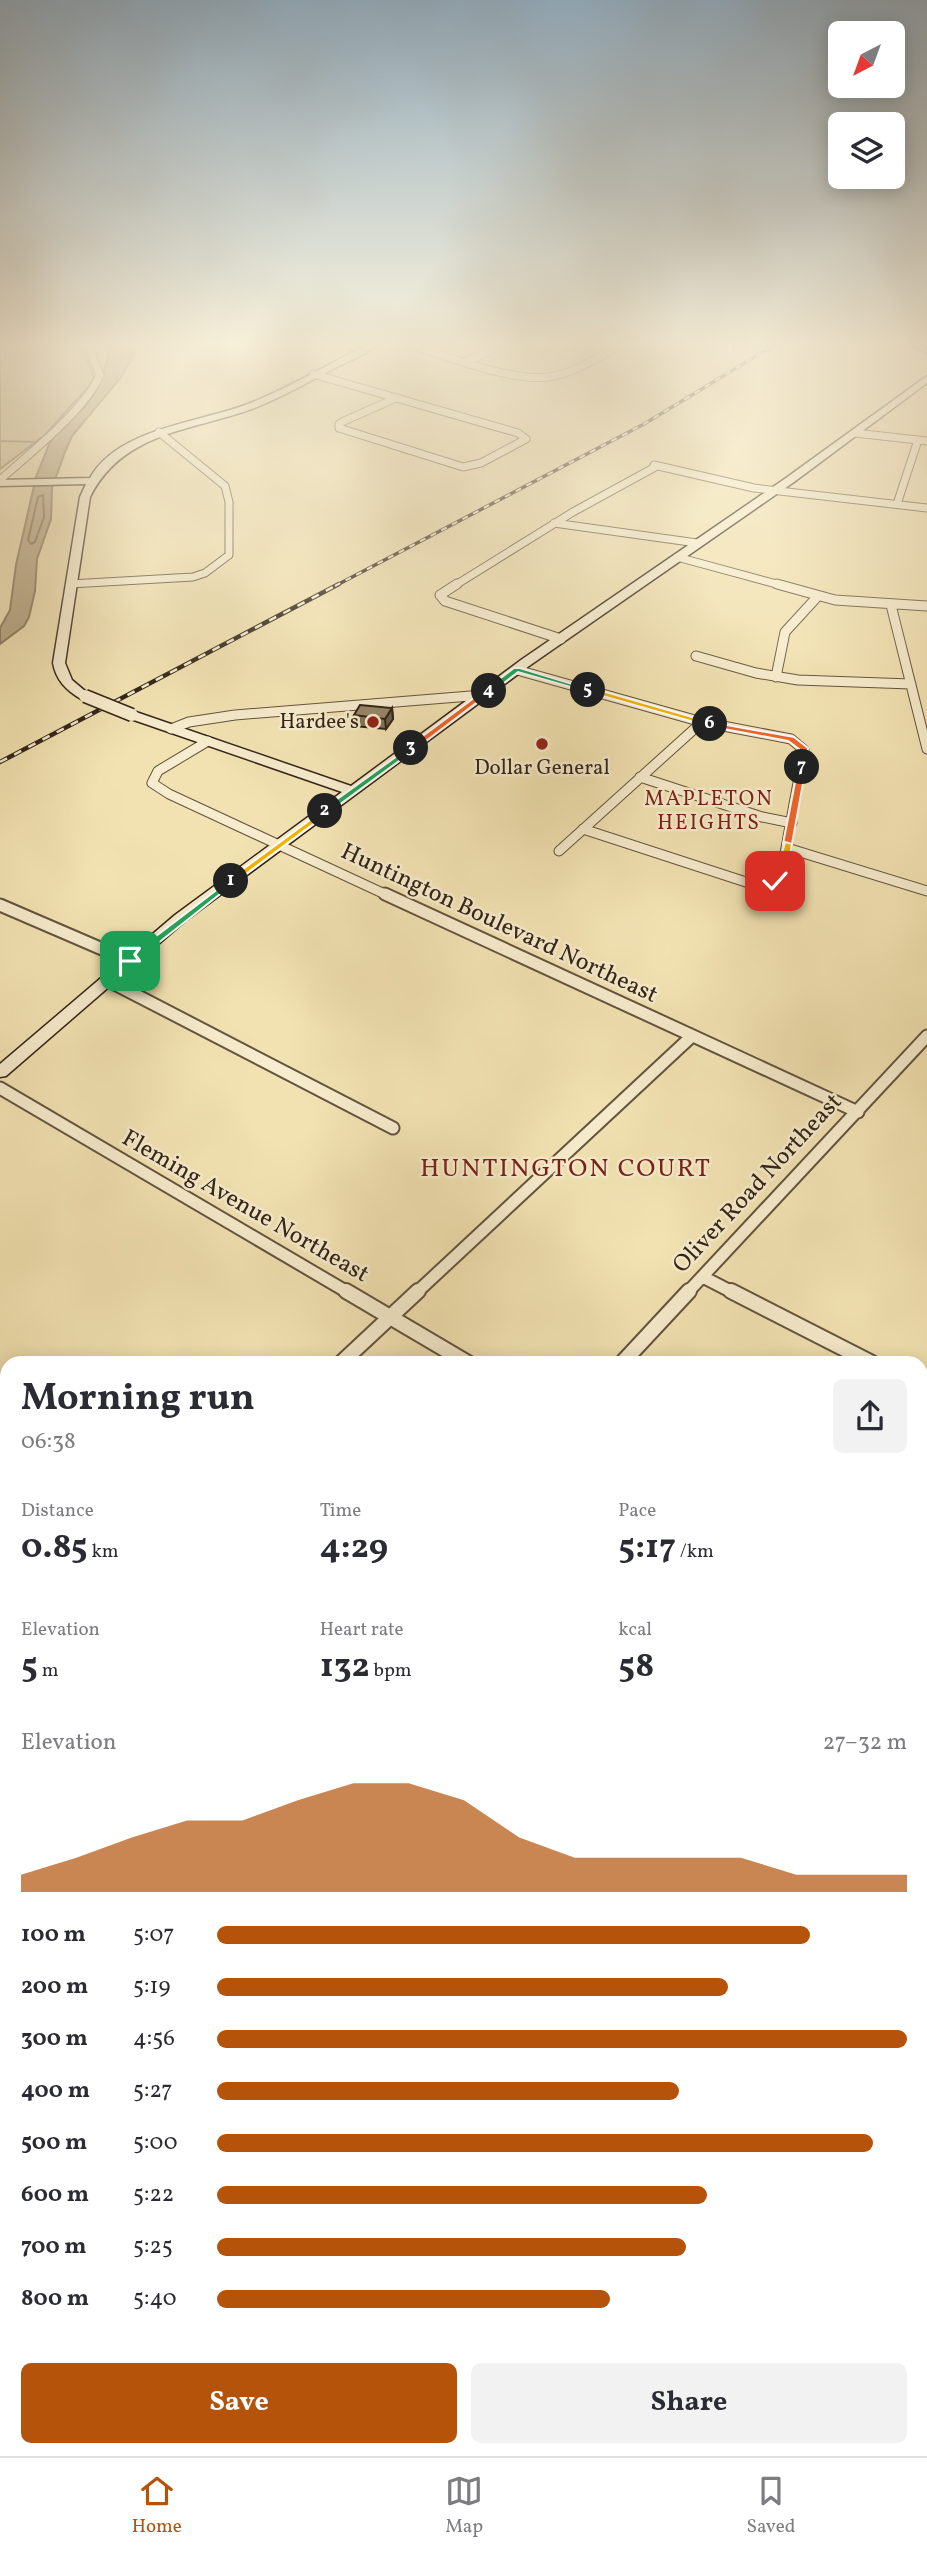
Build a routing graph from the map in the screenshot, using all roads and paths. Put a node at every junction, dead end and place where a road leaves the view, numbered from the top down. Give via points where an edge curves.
1 (25, 459) edge
2 (117, 459) edge
3 (192, 459) edge
4 (432, 459) edge
5 (487, 459) edge
6 (820, 459) edge
7 (912, 459) edge
8 (656, 466) joint
9 (0, 481) edge
10 (92, 481) junction
11 (775, 491) junction
12 (897, 504) junction
13 (927, 508) edge
14 (554, 523) junction
15 (697, 543) junction
16 (677, 557) junction
17 (70, 584) junction
18 (818, 596) junction
19 (891, 605) junction
20 (927, 606) edge
21 (561, 639) junction
22 (696, 656) dead end
23 (517, 670) junction
24 (776, 677) junction
25 (911, 684) junction
26 (483, 695) junction
27 (702, 722) junction
28 (171, 729) junction
29 (208, 741) junction
30 (927, 748) edge
31 (640, 777) junction
32 (353, 791) junction
33 (792, 823) junction
34 (583, 829) junction
35 (278, 846) junction
36 (787, 848) junction
37 (559, 851) dead end
38 (927, 891) edge
39 (2, 909) edge
40 (130, 961) junction
41 (107, 980) junction
42 (692, 1036) junction
43 (927, 1036) edge
44 (0, 1072) edge
45 (0, 1088) edge
46 (858, 1111) junction
47 (393, 1128) dead end
48 (703, 1276) junction
49 (389, 1318) junction
50 (348, 1356) edge
51 (456, 1356) edge
52 (629, 1356) edge
53 (858, 1356) edge

1 - 9 street
2 - 10 main road
3 - 17 street via 228,491 226,559 200,575
4 - 5 street via 473,466
6 - 11 main road
7 - 12 street
8 - 11 street
8 - 14 street
9 - 10 main road
10 - 17 main road via 85,497
11 - 12 street
11 - 15 main road
12 - 13 street
14 - 15 street
14 - 21 street via 443,591 441,598
15 - 16 main road
16 - 18 street
16 - 21 main road
17 - 28 main road, bridge via 59,653 59,669 68,684 85,696
18 - 19 street
18 - 24 street via 785,632
19 - 20 street
19 - 25 street
21 - 23 main road
22 - 24 street
23 - 26 main road
23 - 27 street
24 - 25 street
25 - 30 street
26 - 28 street via 235,715
26 - 32 main road
27 - 31 street
27 - 33 street via 784,737 801,745 804,755
28 - 29 main road
29 - 32 main road
29 - 35 street, Huntington Boulevard Northeast via 158,771 152,783
31 - 33 street
31 - 34 street
32 - 35 main road
33 - 36 street
34 - 36 street via 752,884 768,884 782,875
34 - 37 street
35 - 40 main road
35 - 42 street, Huntington Boulevard Northeast
36 - 38 street
39 - 40 street
40 - 41 main road
41 - 44 main road
41 - 47 street
42 - 46 street, Huntington Boulevard Northeast
42 - 49 street
43 - 46 street, Oliver Road Northeast
45 - 49 street, Fleming Avenue Northeast
46 - 48 street, Oliver Road Northeast
48 - 52 street, Oliver Road Northeast
48 - 53 street
49 - 50 street
49 - 51 street, Fleming Avenue Northeast

